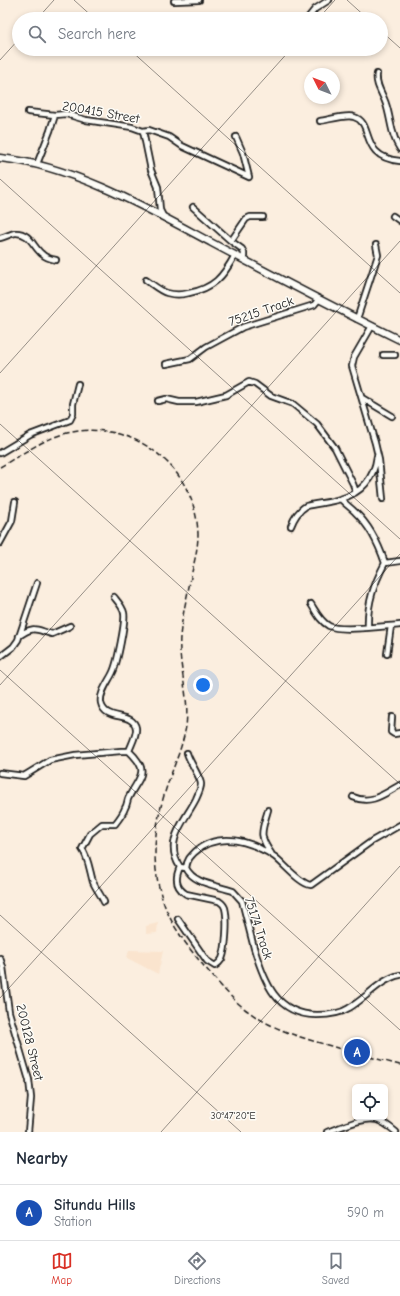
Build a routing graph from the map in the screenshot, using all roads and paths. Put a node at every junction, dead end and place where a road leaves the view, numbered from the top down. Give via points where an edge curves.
1 (199, 0) edge
2 (329, 0) edge
3 (174, 1) dead end
4 (313, 12) edge
5 (377, 74) dead end
6 (28, 112) dead end
7 (55, 114) junction
8 (320, 121) dead end
9 (143, 131) junction
10 (236, 137) dead end
11 (400, 150) edge
12 (0, 158) edge
13 (400, 161) edge
14 (37, 164) junction
15 (193, 207) dead end
16 (163, 216) junction
17 (393, 216) dead end
18 (263, 217) dead end
19 (400, 221) edge
20 (0, 238) edge
21 (230, 242) junction
22 (376, 245) dead end
23 (235, 254) junction
24 (244, 259) junction
25 (56, 260) dead end
26 (146, 280) dead end
27 (319, 299) junction
28 (357, 319) junction
29 (372, 326) junction
30 (400, 340) edge
31 (400, 351) edge
32 (383, 355) dead end
33 (166, 364) dead end
34 (78, 384) dead end
35 (362, 398) junction
36 (158, 400) dead end
37 (392, 416) dead end
38 (0, 453) edge
39 (377, 453) junction
40 (356, 492) junction
41 (341, 499) junction
42 (383, 499) dead end
43 (14, 502) dead end
44 (291, 526) dead end
45 (0, 543) edge
46 (400, 561) edge
47 (385, 563) junction
48 (37, 583) dead end
49 (114, 597) dead end
50 (312, 604) dead end
51 (400, 625) edge
52 (70, 626) dead end
53 (391, 626) junction
54 (368, 627) junction
55 (20, 636) junction
56 (387, 654) dead end
57 (0, 657) edge
58 (392, 717) dead end
59 (400, 733) edge
60 (129, 751) junction
61 (186, 753) dead end
62 (0, 773) edge
63 (400, 785) edge
64 (353, 797) dead end
65 (268, 810) dead end
66 (400, 825) edge
67 (273, 856) junction
68 (180, 867) junction
69 (186, 868) junction
70 (104, 902) dead end
71 (178, 919) dead end
72 (0, 958) edge
73 (400, 976) edge
74 (28, 1132) edge
75 (327, 1132) edge
76 (396, 1132) edge

1 - 3 street
2 - 4 street
5 - 11 street via 376,81
6 - 7 street, 200415 Street
7 - 9 street, 200415 Street via 66,114
7 - 14 street
8 - 13 street via 354,116 363,123 373,149 387,159
9 - 10 street via 149,130 170,137 182,146 249,177
9 - 16 street, 200415 Street
12 - 14 street
14 - 16 street via 83,180
15 - 21 street
16 - 23 street
17 - 19 street
18 - 21 street via 246,219
20 - 25 street via 21,234 30,239 46,257
21 - 24 street via 244,251
22 - 28 street via 378,255
23 - 24 street
23 - 26 street via 215,283 200,291 174,295 166,293
24 - 27 street
27 - 28 street
27 - 33 street, 75215 Track via 314,306 243,327 206,347 190,359
28 - 29 street
29 - 30 street
29 - 35 street via 352,362
31 - 32 street via 394,357
34 - 38 street via 70,420 30,435
35 - 37 street
35 - 39 street
36 - 40 street via 196,402 226,395 249,382 254,384 271,396 290,402 323,430 340,457
39 - 40 street via 375,467 369,480
39 - 42 street
40 - 41 street
41 - 44 street via 301,509
41 - 47 street via 370,530
43 - 45 street via 12,521
46 - 47 street
47 - 54 street via 373,587
48 - 55 street
49 - 60 street via 124,610 125,620 115,668 106,684 101,703 110,715 126,718 134,724 136,730
50 - 54 street via 321,620 330,626 346,629
51 - 53 street
52 - 55 street via 52,634 29,629
53 - 54 street
53 - 56 street
55 - 57 street via 13,647
58 - 59 street via 391,732
60 - 62 street via 75,755 50,760 24,776
60 - 70 street via 141,767 140,779 115,824 102,824 90,834 82,849 86,853 87,863
61 - 68 street via 201,784 174,841 174,853
63 - 64 street via 372,800 364,801
65 - 67 street via 262,837
66 - 67 street via 372,841 311,885 303,882
67 - 69 street via 253,845 217,840 198,849 189,858
68 - 69 street
68 - 71 street via 176,881 181,891 214,899 223,905 226,921 221,961 215,966 207,961
69 - 73 street, 75174 Track via 198,880 237,894 242,901 264,978 269,989 287,1008 311,1015 336,1013 350,1008 388,980
72 - 74 street, 200128 Street via 10,1012 29,1080 31,1098
75 - 76 street via 370,1119 388,1125

